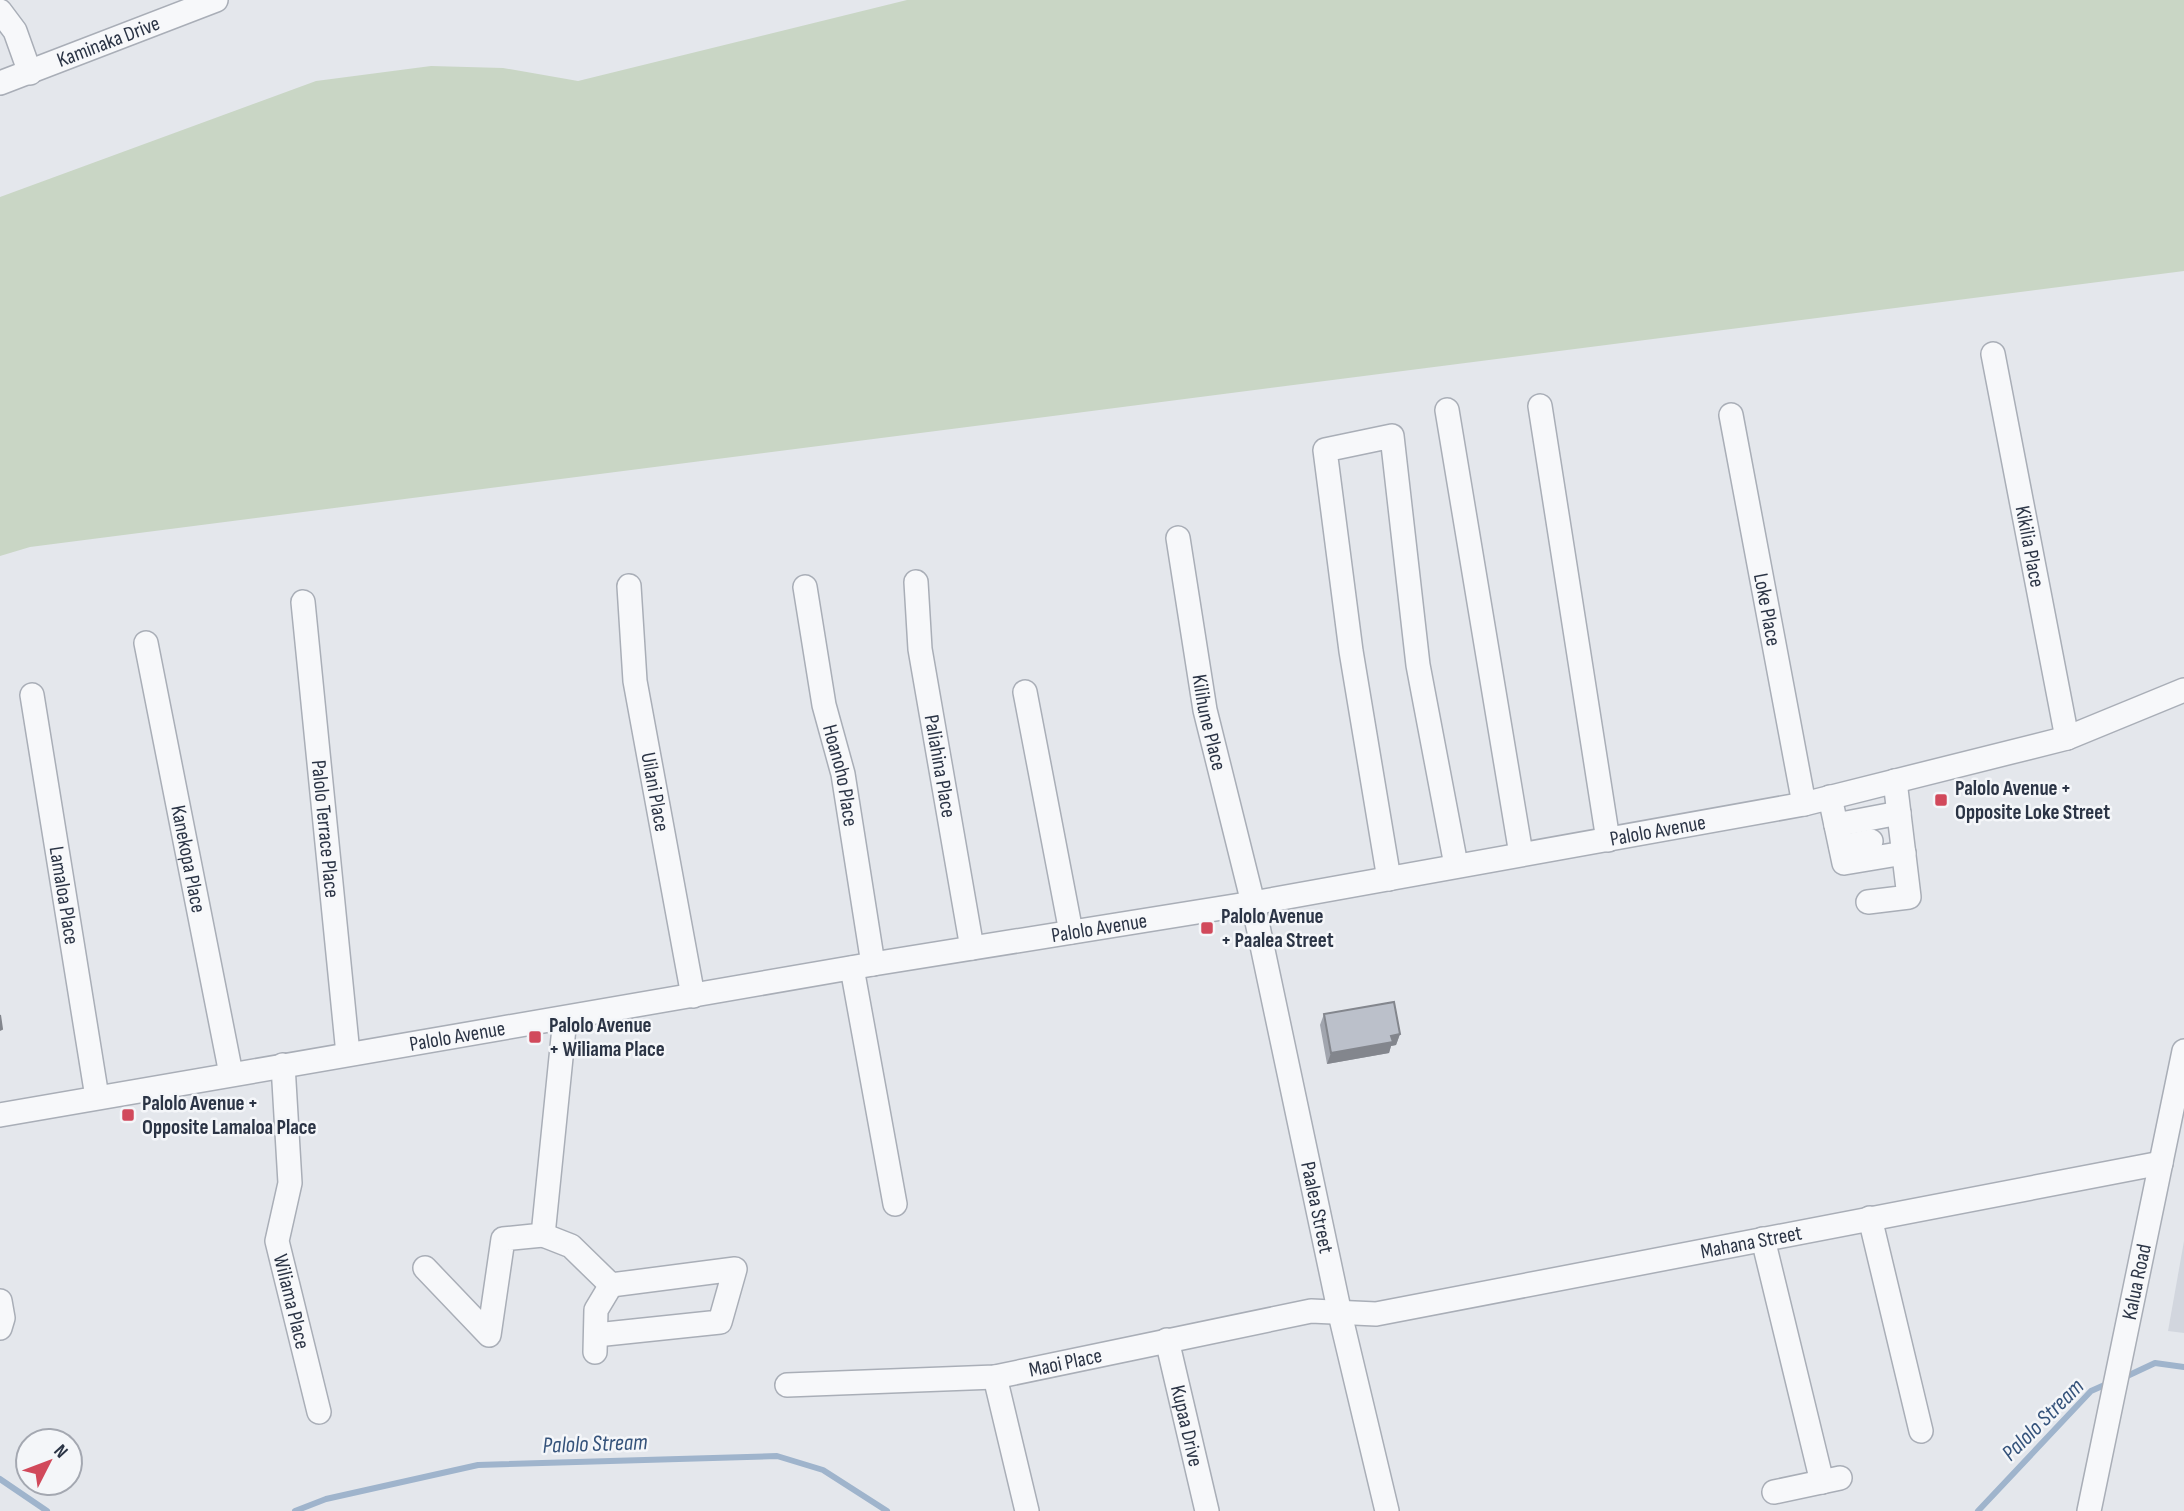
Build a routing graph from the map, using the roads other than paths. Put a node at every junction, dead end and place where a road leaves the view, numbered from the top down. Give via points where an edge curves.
1 (216, 0) edge
2 (0, 11) edge
3 (30, 73) junction
4 (0, 83) edge
5 (1993, 354) dead end
6 (1540, 406) dead end
7 (1447, 410) dead end
8 (1731, 415) dead end
9 (1178, 538) dead end
10 (916, 582) dead end
11 (629, 586) dead end
12 (805, 587) dead end
13 (303, 602) dead end
14 (146, 643) dead end
15 (2184, 690) edge
16 (1024, 692) dead end
17 (32, 695) dead end
18 (2067, 738) junction
19 (1895, 781) junction
20 (1830, 797) junction
21 (1804, 804) junction
22 (1899, 813) junction
23 (1838, 836) junction
24 (1608, 840) junction
25 (1892, 842) junction
26 (1521, 855) junction
27 (1456, 865) junction
28 (1389, 878) junction
29 (1868, 902) dead end
30 (1252, 903) junction
31 (1071, 932) junction
32 (972, 948) junction
33 (862, 966) junction
34 (693, 996) junction
35 (565, 1018) junction
36 (2184, 1051) edge
37 (348, 1054) junction
38 (283, 1065) junction
39 (231, 1074) junction
40 (97, 1097) junction
41 (0, 1115) edge
42 (2161, 1163) junction
43 (895, 1204) dead end
44 (1870, 1218) junction
45 (544, 1235) junction
46 (1763, 1239) junction
47 (425, 1268) dead end
48 (611, 1286) junction
49 (0, 1301) edge
50 (1340, 1314) junction
51 (0, 1328) edge
52 (1167, 1340) junction
53 (995, 1377) junction
54 (788, 1385) dead end
55 (319, 1412) dead end
56 (1921, 1431) dead end
57 (1774, 1492) dead end
58 (1027, 1511) edge
59 (1207, 1511) edge
60 (1387, 1511) edge
61 (2089, 1511) edge

1 - 3 street, Kaminaka Drive
2 - 3 street via 15,31
3 - 4 street, Kaminaka Drive
5 - 18 street, Kikilia Place
6 - 24 street
7 - 26 street
8 - 21 street, Loke Place
9 - 30 street, Kilihune Place via 1205,710
10 - 32 street, Paliahina Place via 920,649
11 - 34 street, Uilani Place via 635,681
12 - 33 street, Hoanoho Place via 824,705 843,774
13 - 37 street, Palolo Terrace Place
14 - 39 street, Kanekopa Place
15 - 18 street, Palolo Avenue
16 - 31 street
17 - 40 street, Lamaloa Place
18 - 19 street, Palolo Avenue
19 - 20 street, Palolo Avenue
19 - 22 street
20 - 21 street, Palolo Avenue
20 - 23 street
21 - 24 street, Palolo Avenue
22 - 23 street
22 - 25 street
23 - 25 street
23 - 25 street via 1844,863
24 - 26 street, Palolo Avenue
25 - 29 street via 1909,897
26 - 27 street, Palolo Avenue
27 - 28 street, Palolo Avenue
27 - 28 street via 1418,665 1392,436 1325,450 1351,651
28 - 30 street, Palolo Avenue
30 - 31 street, Palolo Avenue
30 - 50 street, Paalea Street
31 - 32 street, Palolo Avenue
32 - 33 street, Palolo Avenue
33 - 34 street, Palolo Avenue
33 - 43 street, Hoanoho Place
34 - 35 street, Palolo Avenue
35 - 37 street, Palolo Avenue
35 - 45 street
36 - 42 street, Kalua Road
37 - 38 street, Palolo Avenue
38 - 39 street, Palolo Avenue
38 - 55 street, Wiliama Place via 290,1182 277,1241
39 - 40 street, Palolo Avenue
40 - 41 street, Palolo Avenue
42 - 44 street, Mahana Street
42 - 61 street, Kalua Road
44 - 46 street, Mahana Street
44 - 56 street
45 - 47 street via 503,1239 489,1335
45 - 48 street via 571,1246
46 - 50 street, Mahana Street via 1376,1314
46 - 57 street via 1831,1480
48 - 48 street via 735,1269 720,1322 596,1344 596,1310
49 - 51 street
50 - 52 street, Maoi Place via 1311,1311
50 - 60 street, Paalea Street
52 - 53 street, Maoi Place
52 - 59 street, Kupaa Drive
53 - 54 street, Maoi Place
53 - 58 street

